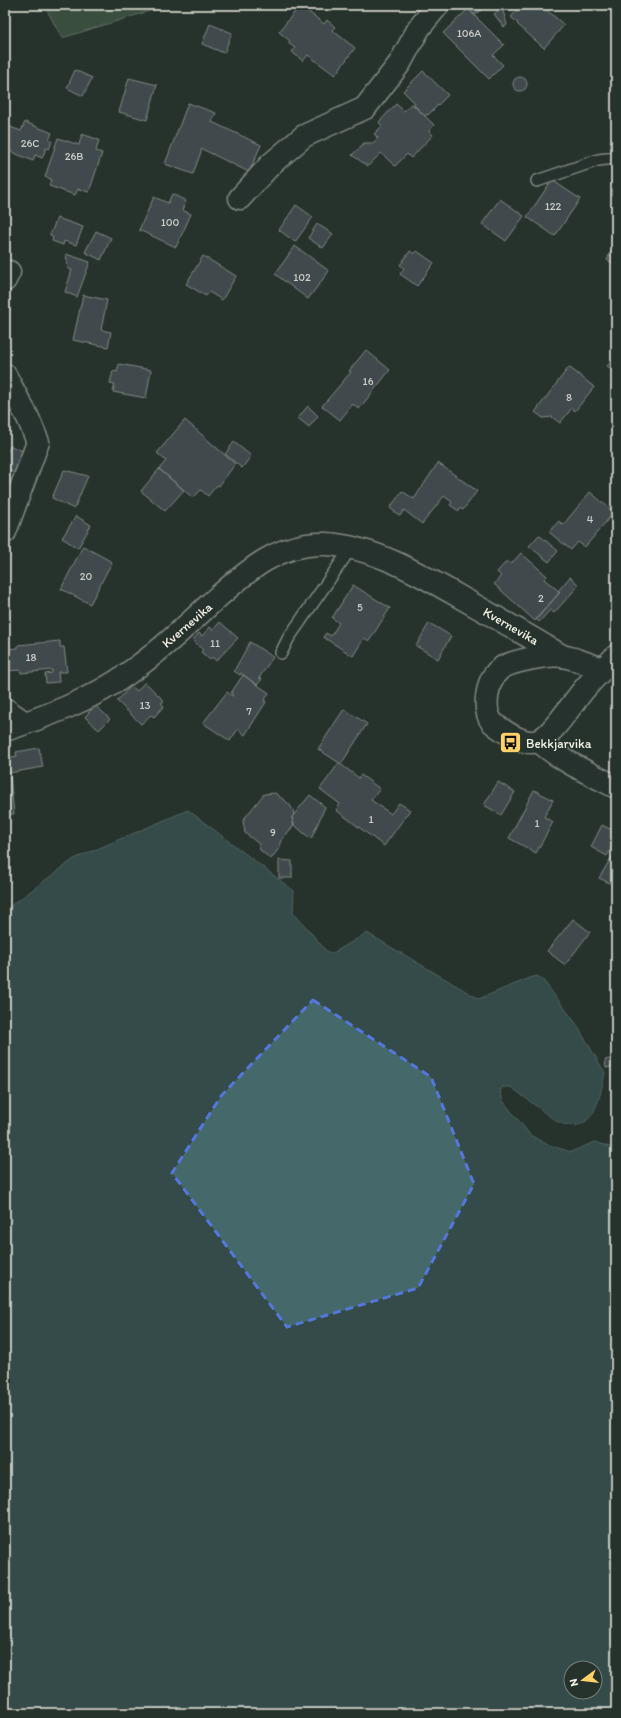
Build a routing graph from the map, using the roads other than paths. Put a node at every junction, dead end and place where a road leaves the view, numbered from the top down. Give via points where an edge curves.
1 (438, 5) edge
2 (616, 158) edge
3 (537, 181) dead end
4 (240, 198) dead end
5 (5, 375) edge
6 (5, 532) edge
7 (352, 548) junction
8 (281, 654) dead end
9 (562, 656) junction
10 (609, 663) edge
11 (5, 709) edge
12 (25, 724) junction
13 (5, 730) edge
14 (539, 741) junction
15 (616, 787) edge

1 - 4 street via 419,28 400,63 365,108 304,136 271,164
2 - 3 lane via 598,160
5 - 6 street via 38,442
7 - 8 lane via 288,639
7 - 9 street, Kvernevika via 387,560 426,578
7 - 12 street, Kvernevika via 325,544 309,545 276,554 249,570 130,673 97,692
9 - 10 street
9 - 14 street via 528,659 508,664 493,676 487,692 487,708 492,721 522,741
10 - 14 street via 548,734
11 - 12 street
12 - 13 street, Kvernevika
14 - 15 street via 551,752

